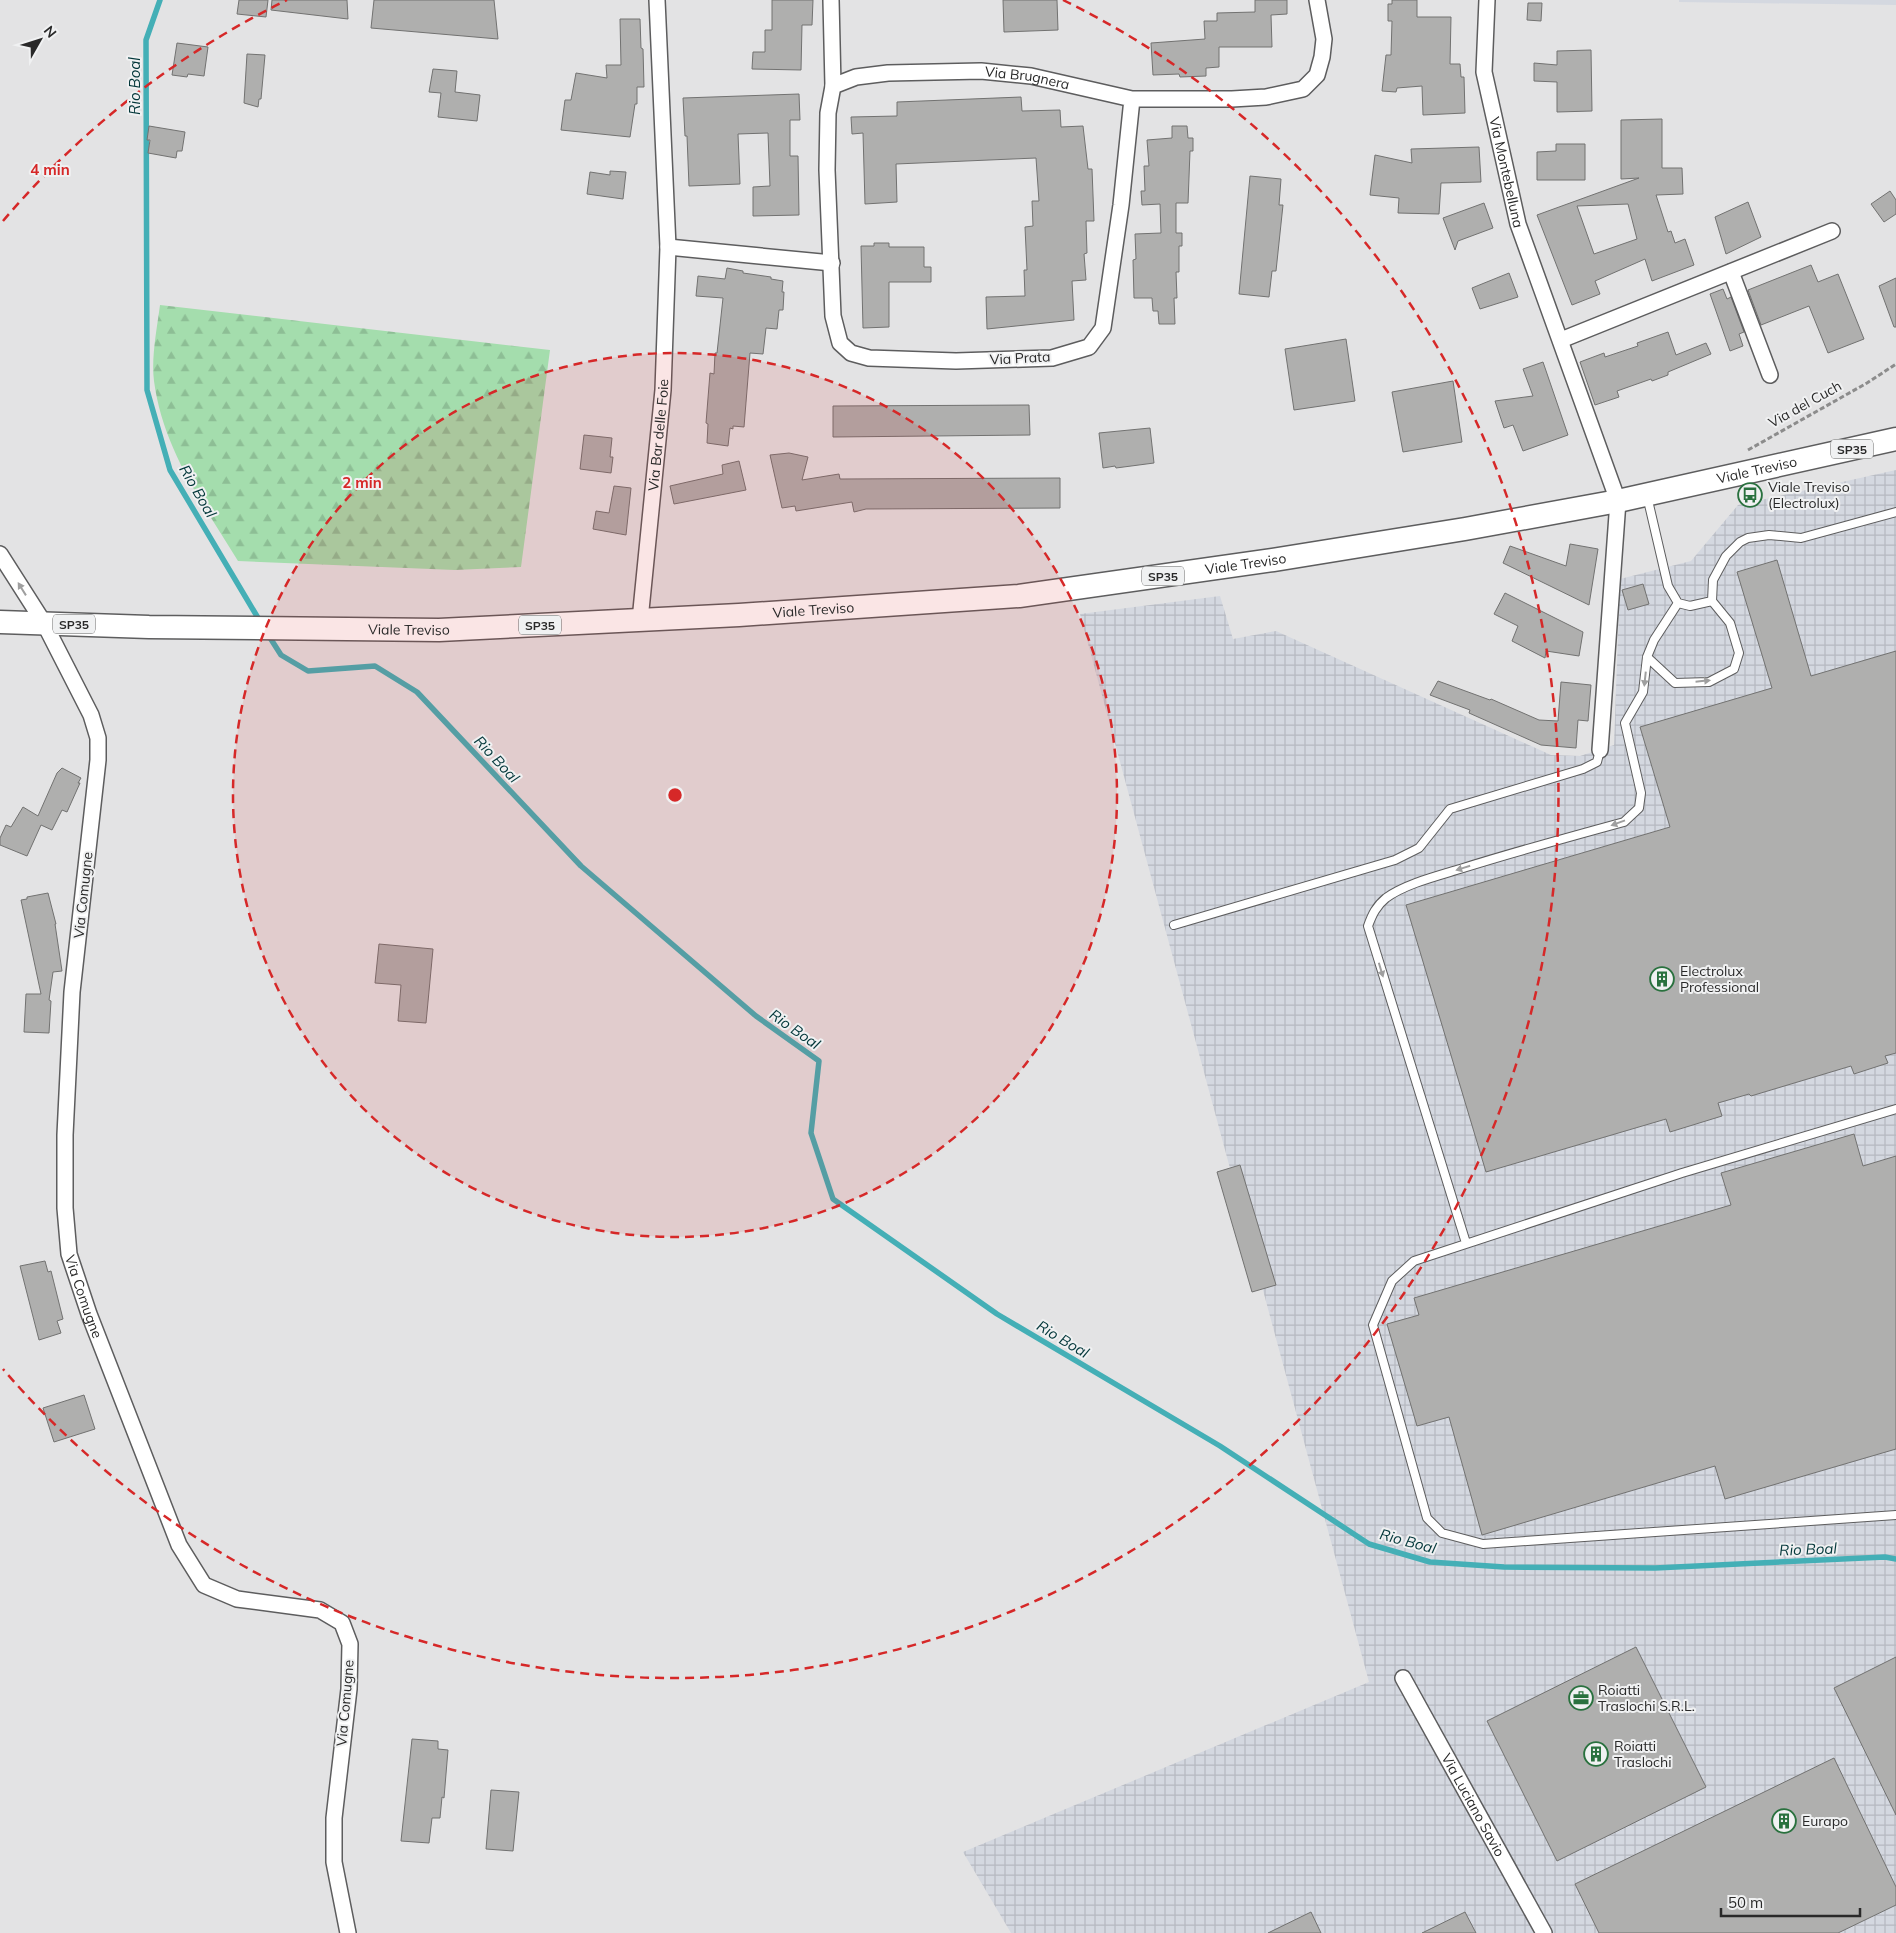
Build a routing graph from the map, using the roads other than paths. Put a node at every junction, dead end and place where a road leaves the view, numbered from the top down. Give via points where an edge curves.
1 (656, 0) edge
2 (832, 0) edge
3 (1317, 0) edge
4 (1486, 0) edge
5 (833, 86) junction
6 (1132, 99) junction
7 (1832, 232) dead end
8 (668, 247) junction
9 (832, 264) junction
10 (1731, 272) junction
11 (1561, 340) junction
12 (1770, 375) dead end
13 (1896, 439) edge
14 (1646, 495) junction
15 (1618, 502) junction
16 (1896, 512) edge
17 (0, 554) edge
18 (1712, 600) junction
19 (1678, 603) junction
20 (640, 620) junction
21 (0, 622) edge
22 (44, 623) junction
23 (1648, 657) junction
24 (1600, 750) joint
25 (1174, 925) dead end
26 (1896, 1109) edge
27 (1466, 1243) junction
28 (1896, 1515) edge
29 (1403, 1678) dead end
30 (348, 1933) edge
31 (1544, 1933) edge

1 - 8 street, Via Bar delle Foie
2 - 5 street
3 - 6 street, Via Brugnera via 1324,39 1322,57 1317,75 1303,89 1266,97 1232,99
4 - 11 street, Via Montebelluna via 1484,72 1500,149 1518,224
5 - 6 street, Via Brugnera via 856,77 888,72 981,71 1031,76
5 - 9 street via 828,113 827,170
6 - 9 street, Via Prata via 1103,328 1089,347 1052,358 956,361 869,358 851,353 840,343 833,316
7 - 10 street
8 - 9 street
8 - 20 street, Via Bar delle Foie via 663,390
10 - 11 street
10 - 12 street
11 - 15 street, Via Montebelluna
13 - 14 main road, Viale Treviso / SP35
14 - 15 main road, Viale Treviso / SP35
14 - 19 lane via 1668,586
15 - 20 main road, Viale Treviso / SP35 via 1282,558 1019,596
15 - 24 street
16 - 18 lane via 1801,538 1769,535 1748,538 1726,556 1713,580
22 -> 17 street, Via Comugne
18 - 19 lane via 1690,606
23 -> 18 lane via 1675,683 1709,682 1734,669 1739,652 1730,623
19 - 23 lane via 1654,640
20 - 22 main road, Viale Treviso / SP35 via 439,630
21 - 22 main road, Viale Treviso / SP35
22 - 30 street, Via Comugne via 91,715 98,738 72,992 65,1135 69,1254 179,1546 204,1585 237,1599 320,1610 342,1623 350,1644 334,1818 334,1862
23 -> 27 lane via 1643,692 1625,723 1642,793 1639,808 1624,822 1507,854 1398,891 1378,905 1368,926
24 - 25 lane via 1596,762 1583,769 1450,809 1419,848 1395,860
26 - 27 lane via 1682,1173
27 - 28 lane via 1414,1261 1392,1281 1373,1326 1427,1518 1442,1533 1483,1544
29 - 31 street, Via Luciano Savio

